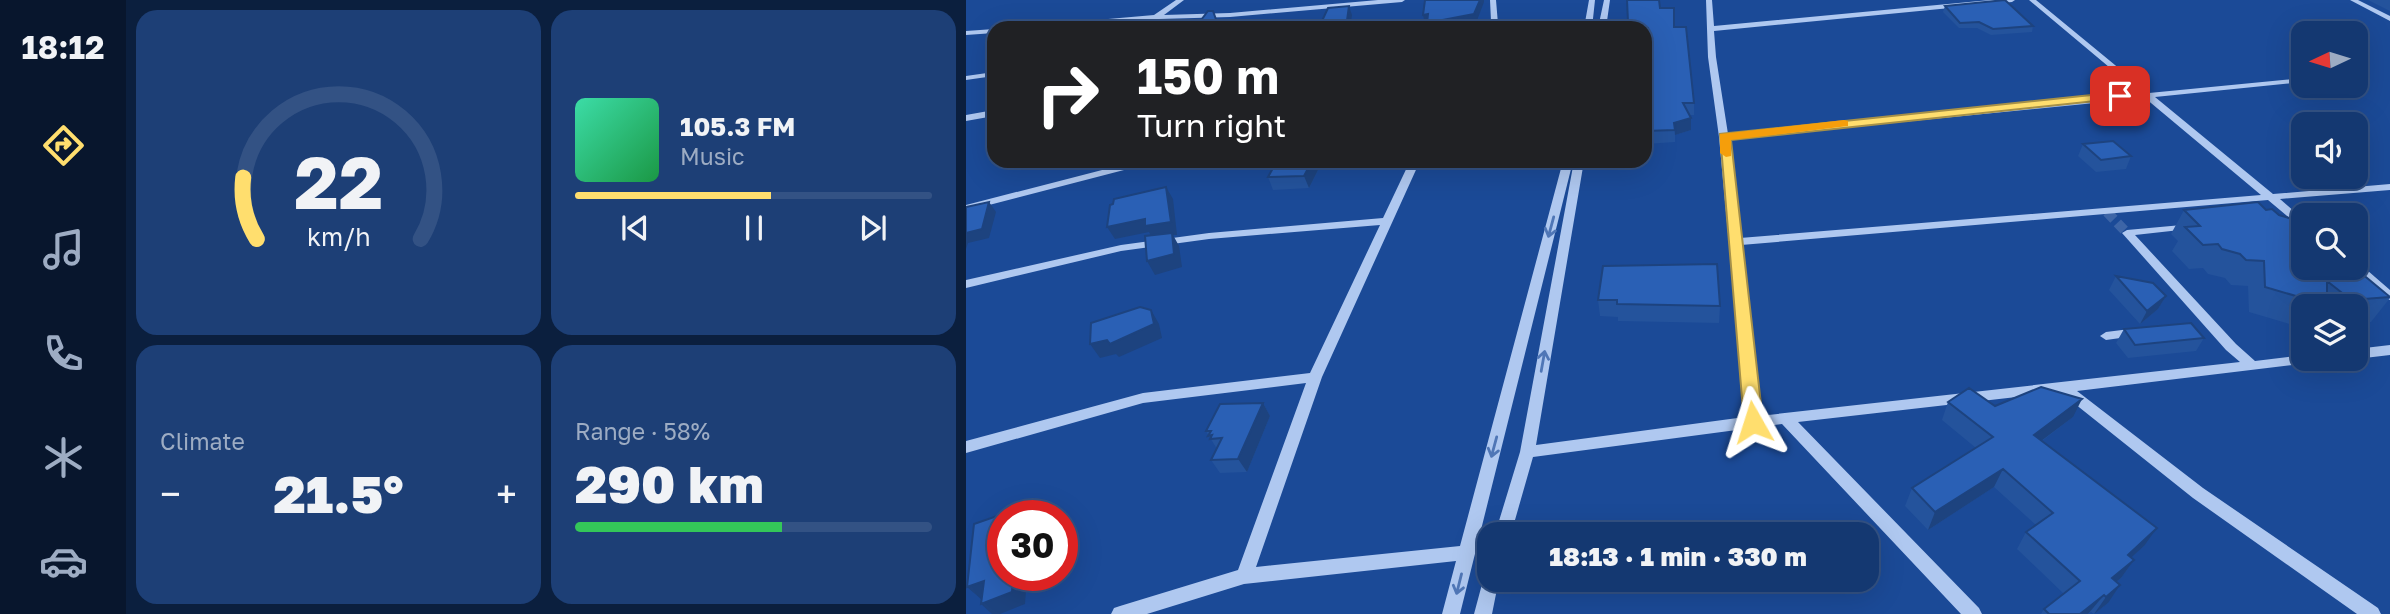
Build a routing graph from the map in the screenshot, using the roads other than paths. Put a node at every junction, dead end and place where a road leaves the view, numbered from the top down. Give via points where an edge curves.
1 (1181, 0) edge
2 (1402, 0) edge
3 (1493, 0) edge
4 (1592, 0) edge
5 (1607, 0) edge
6 (1709, 0) edge
7 (2012, 0) edge
8 (2032, 0) edge
9 (2353, 0) edge
10 (1156, 17) junction
11 (2390, 19) edge
12 (1109, 21) edge
13 (1155, 21) edge
14 (1495, 21) edge
15 (1589, 21) edge
16 (1603, 21) edge
17 (1711, 29) junction
18 (987, 32) edge
19 (966, 33) edge
20 (987, 75) edge
21 (966, 78) edge
22 (2291, 81) edge
23 (2148, 93) junction
24 (987, 114) edge
25 (966, 118) edge
26 (1724, 137) junction
27 (1121, 168) edge
28 (1412, 168) edge
29 (1566, 168) edge
30 (1578, 168) edge
31 (2390, 187) edge
32 (2272, 199) junction
33 (966, 208) edge
34 (2291, 214) edge
35 (1386, 221) junction
36 (2206, 224) edge
37 (1736, 242) junction
38 (2368, 277) edge
39 (966, 284) edge
40 (2390, 296) edge
41 (2146, 332) edge
42 (2106, 336) dead end
43 (2390, 350) edge
44 (2368, 353) edge
45 (2291, 361) edge
46 (2253, 366) junction
47 (1315, 377) junction
48 (2064, 388) junction
49 (1786, 419) junction
50 (1753, 422) junction
51 (966, 447) edge
52 (1527, 452) junction
53 (1507, 522) edge
54 (1466, 553) junction
55 (1244, 576) junction
56 (1488, 592) edge
57 (1119, 614) edge
58 (1451, 614) edge
59 (1483, 614) edge
60 (1973, 614) edge
61 (2372, 614) edge

1 - 10 street
2 - 10 street
3 - 14 street
4 - 15 street
5 - 16 street
6 - 17 street
7 - 17 street
8 - 23 street
9 - 11 street
10 - 12 street
10 - 13 street
17 - 26 street
18 - 19 street
20 - 21 street
22 - 23 street
23 - 26 street
23 - 32 street
24 - 25 street
26 - 37 street
27 - 33 street
28 - 35 street
29 -> 54 street
52 -> 30 street
31 - 32 street
32 - 34 street
32 - 37 street
35 - 39 street via 1121,248
35 - 47 street
36 - 46 street via 2127,233 2205,325
37 - 50 street
38 - 40 street
41 - 42 street
43 - 44 street
45 - 46 street
46 - 48 street
47 - 51 street via 1143,398
47 - 55 street
48 - 49 street
48 - 61 street via 2198,493
49 - 50 street
49 - 60 street
50 - 52 street
52 - 53 street
54 - 55 street
54 -> 58 street
55 - 57 street
56 - 59 street

